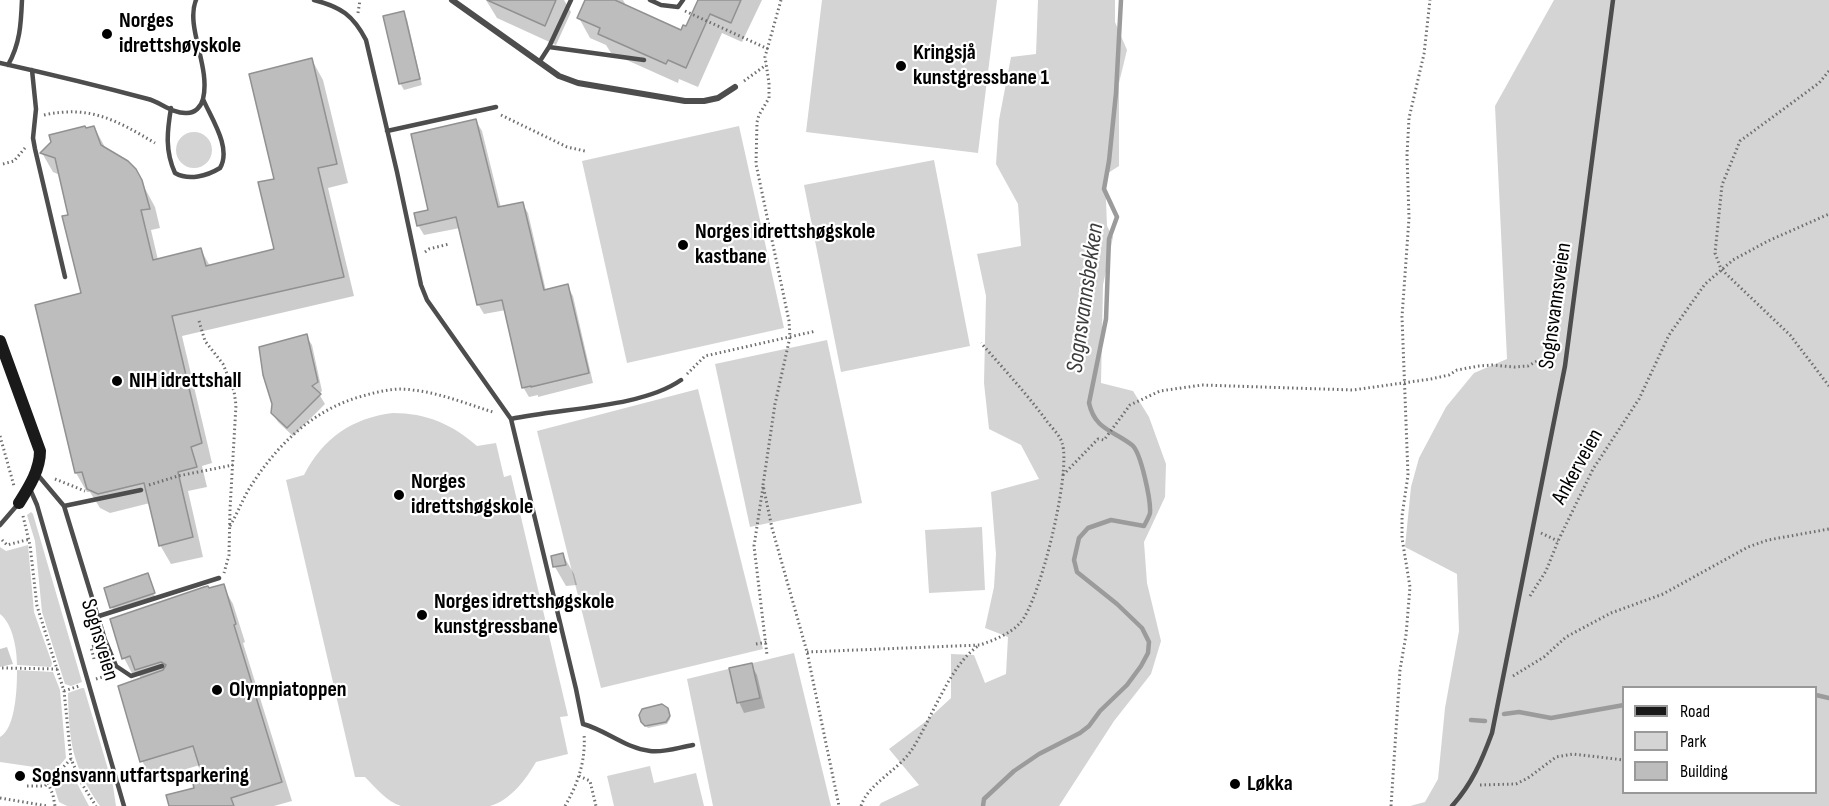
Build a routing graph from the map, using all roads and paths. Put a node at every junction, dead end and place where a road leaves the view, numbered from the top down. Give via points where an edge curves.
1 (22, 0) edge
2 (196, 0) edge
3 (314, 0) edge
4 (360, 0) edge
5 (452, 0) edge
6 (571, 0) edge
7 (650, 0) edge
8 (683, 0) edge
9 (782, 0) edge
10 (1430, 0) edge
11 (1613, 0) edge
12 (678, 8) junction
13 (357, 13) dead end
14 (549, 47) junction
15 (768, 49) junction
16 (644, 60) dead end
17 (540, 61) junction
18 (0, 63) edge
19 (8, 65) junction
20 (766, 65) junction
21 (32, 70) junction
22 (1829, 71) edge
23 (735, 87) joint
24 (203, 99) junction
25 (496, 107) dead end
26 (171, 108) junction
27 (488, 109) junction
28 (36, 117) junction
29 (387, 131) junction
30 (33, 138) junction
31 (154, 143) dead end
32 (585, 151) dead end
33 (3, 165) dead end
34 (1829, 214) edge
35 (449, 244) dead end
36 (417, 263) junction
37 (1721, 270) junction
38 (65, 277) dead end
39 (199, 321) dead end
40 (816, 331) dead end
41 (790, 337) junction
42 (0, 341) edge
43 (981, 343) dead end
44 (1566, 355) junction
45 (681, 380) joint
46 (1406, 381) junction
47 (1829, 386) edge
48 (510, 417) junction
49 (0, 436) edge
50 (233, 465) junction
51 (42, 474) junction
52 (1063, 475) junction
53 (152, 484) dead end
54 (763, 485) junction
55 (29, 487) junction
56 (141, 490) dead end
57 (17, 498) junction
58 (100, 498) junction
59 (64, 506) junction
60 (23, 516) dead end
61 (0, 525) edge
62 (230, 526) junction
63 (1533, 529) junction
64 (1829, 529) edge
65 (30, 539) junction
66 (2, 540) dead end
67 (1558, 541) junction
68 (219, 578) joint
69 (1515, 613) junction
70 (99, 616) junction
71 (766, 642) junction
72 (756, 644) dead end
73 (980, 645) junction
74 (807, 652) junction
75 (100, 655) dead end
76 (767, 655) dead end
77 (106, 665) dead end
78 (162, 666) dead end
79 (2, 668) dead end
80 (95, 668) dead end
81 (58, 669) junction
82 (99, 678) dead end
83 (1501, 683) junction
84 (90, 684) junction
85 (64, 691) junction
86 (693, 745) dead end
87 (585, 746) dead end
88 (70, 759) junction
89 (1622, 760) edge
90 (579, 776) junction
91 (48, 783) junction
92 (1469, 785) junction
93 (27, 786) dead end
94 (0, 798) edge
95 (48, 806) edge
96 (55, 806) edge
97 (96, 806) edge
98 (124, 806) edge
99 (565, 806) edge
100 (596, 806) edge
101 (839, 806) edge
102 (861, 806) edge
103 (1390, 806) edge
104 (1452, 806) edge

1 - 19 lane via 20,35
2 - 24 lane via 192,18 201,54
3 - 29 lane via 347,14 363,34
4 - 13 path
5 - 17 street
6 - 14 lane
7 - 12 lane
8 - 12 lane
9 - 15 path
10 - 46 path via 1424,54 1409,118 1409,218 1402,317
11 - 44 lane, Sognsvannsveien
12 - 15 path
14 - 16 lane
14 - 17 lane
15 - 20 path
17 - 23 street via 559,76 578,83 685,101 718,98
18 - 19 lane
19 - 21 lane
20 - 23 path
20 - 41 path via 769,98 757,122 756,164
21 - 26 lane
21 - 28 lane
22 - 37 path via 1819,83 1740,141 1722,185 1715,253
24 - 26 lane via 199,108 187,113
24 - 26 lane via 224,156 220,168 212,173 190,178 175,173 168,154
25 - 27 lane
27 - 29 lane
27 - 32 path via 561,144
28 - 30 lane
28 - 31 path via 57,112 89,113 114,119
29 - 36 lane
30 - 33 path via 14,161
30 - 38 lane
34 - 37 path, Ankerveien via 1768,241
35 - 36 path via 429,249
36 - 48 lane via 426,300
37 - 47 path via 1790,335
37 - 67 path, Ankerveien via 1699,292 1669,335 1639,399 1593,469
39 - 50 path via 205,341 223,364 234,391
40 - 41 path
41 - 45 path via 705,356
41 - 54 path
42 - 51 street via 39,445
43 - 52 path via 1062,442
44 - 46 path via 1540,359 1528,366 1479,366
44 - 63 lane, Sognsvannsveien
45 - 48 lane via 670,388 612,404
46 - 52 path via 1353,390 1202,385 1160,391 1130,405 1104,440 1098,439
46 - 103 path via 1408,475 1402,538 1410,587
48 - 62 path via 403,389 380,391 334,405 302,426 282,447 250,488
48 - 86 lane via 583,723 648,751
49 - 57 path
50 - 53 path
50 - 62 path
51 - 55 street
51 - 58 path
51 - 59 lane
52 - 73 path via 1045,564 1030,609 1020,624
54 - 71 path via 754,546
54 - 74 path
55 - 57 street
55 - 84 lane, Sognsveien
56 - 58 lane
57 - 61 lane
58 - 59 lane
59 - 70 lane
60 - 65 path
62 - 68 path via 227,566
63 - 67 path
63 - 69 lane, Sognsvannsveien
64 - 83 path via 1748,547 1663,594 1611,613 1566,637 1544,657
65 - 66 path via 7,545
65 - 81 path via 37,606
67 - 69 path, Ankerveien via 1542,578
68 - 70 lane
69 - 83 lane
70 - 78 lane via 116,666 131,676
71 - 72 path
71 - 76 path
73 - 74 path
73 - 102 path via 962,660 910,752 867,793
74 - 101 path
75 - 80 path via 91,647
77 - 82 path via 111,674
79 - 81 path
81 - 85 path
83 - 92 lane via 1492,733
84 - 85 path
84 - 98 lane, Sognsveien
85 - 88 path
87 - 90 path
88 - 91 path
88 - 97 path
89 - 92 path via 1574,754 1556,757 1516,784
90 - 99 path
90 - 100 path via 590,781
91 - 93 path
91 - 96 path
92 - 104 lane
94 - 95 path

